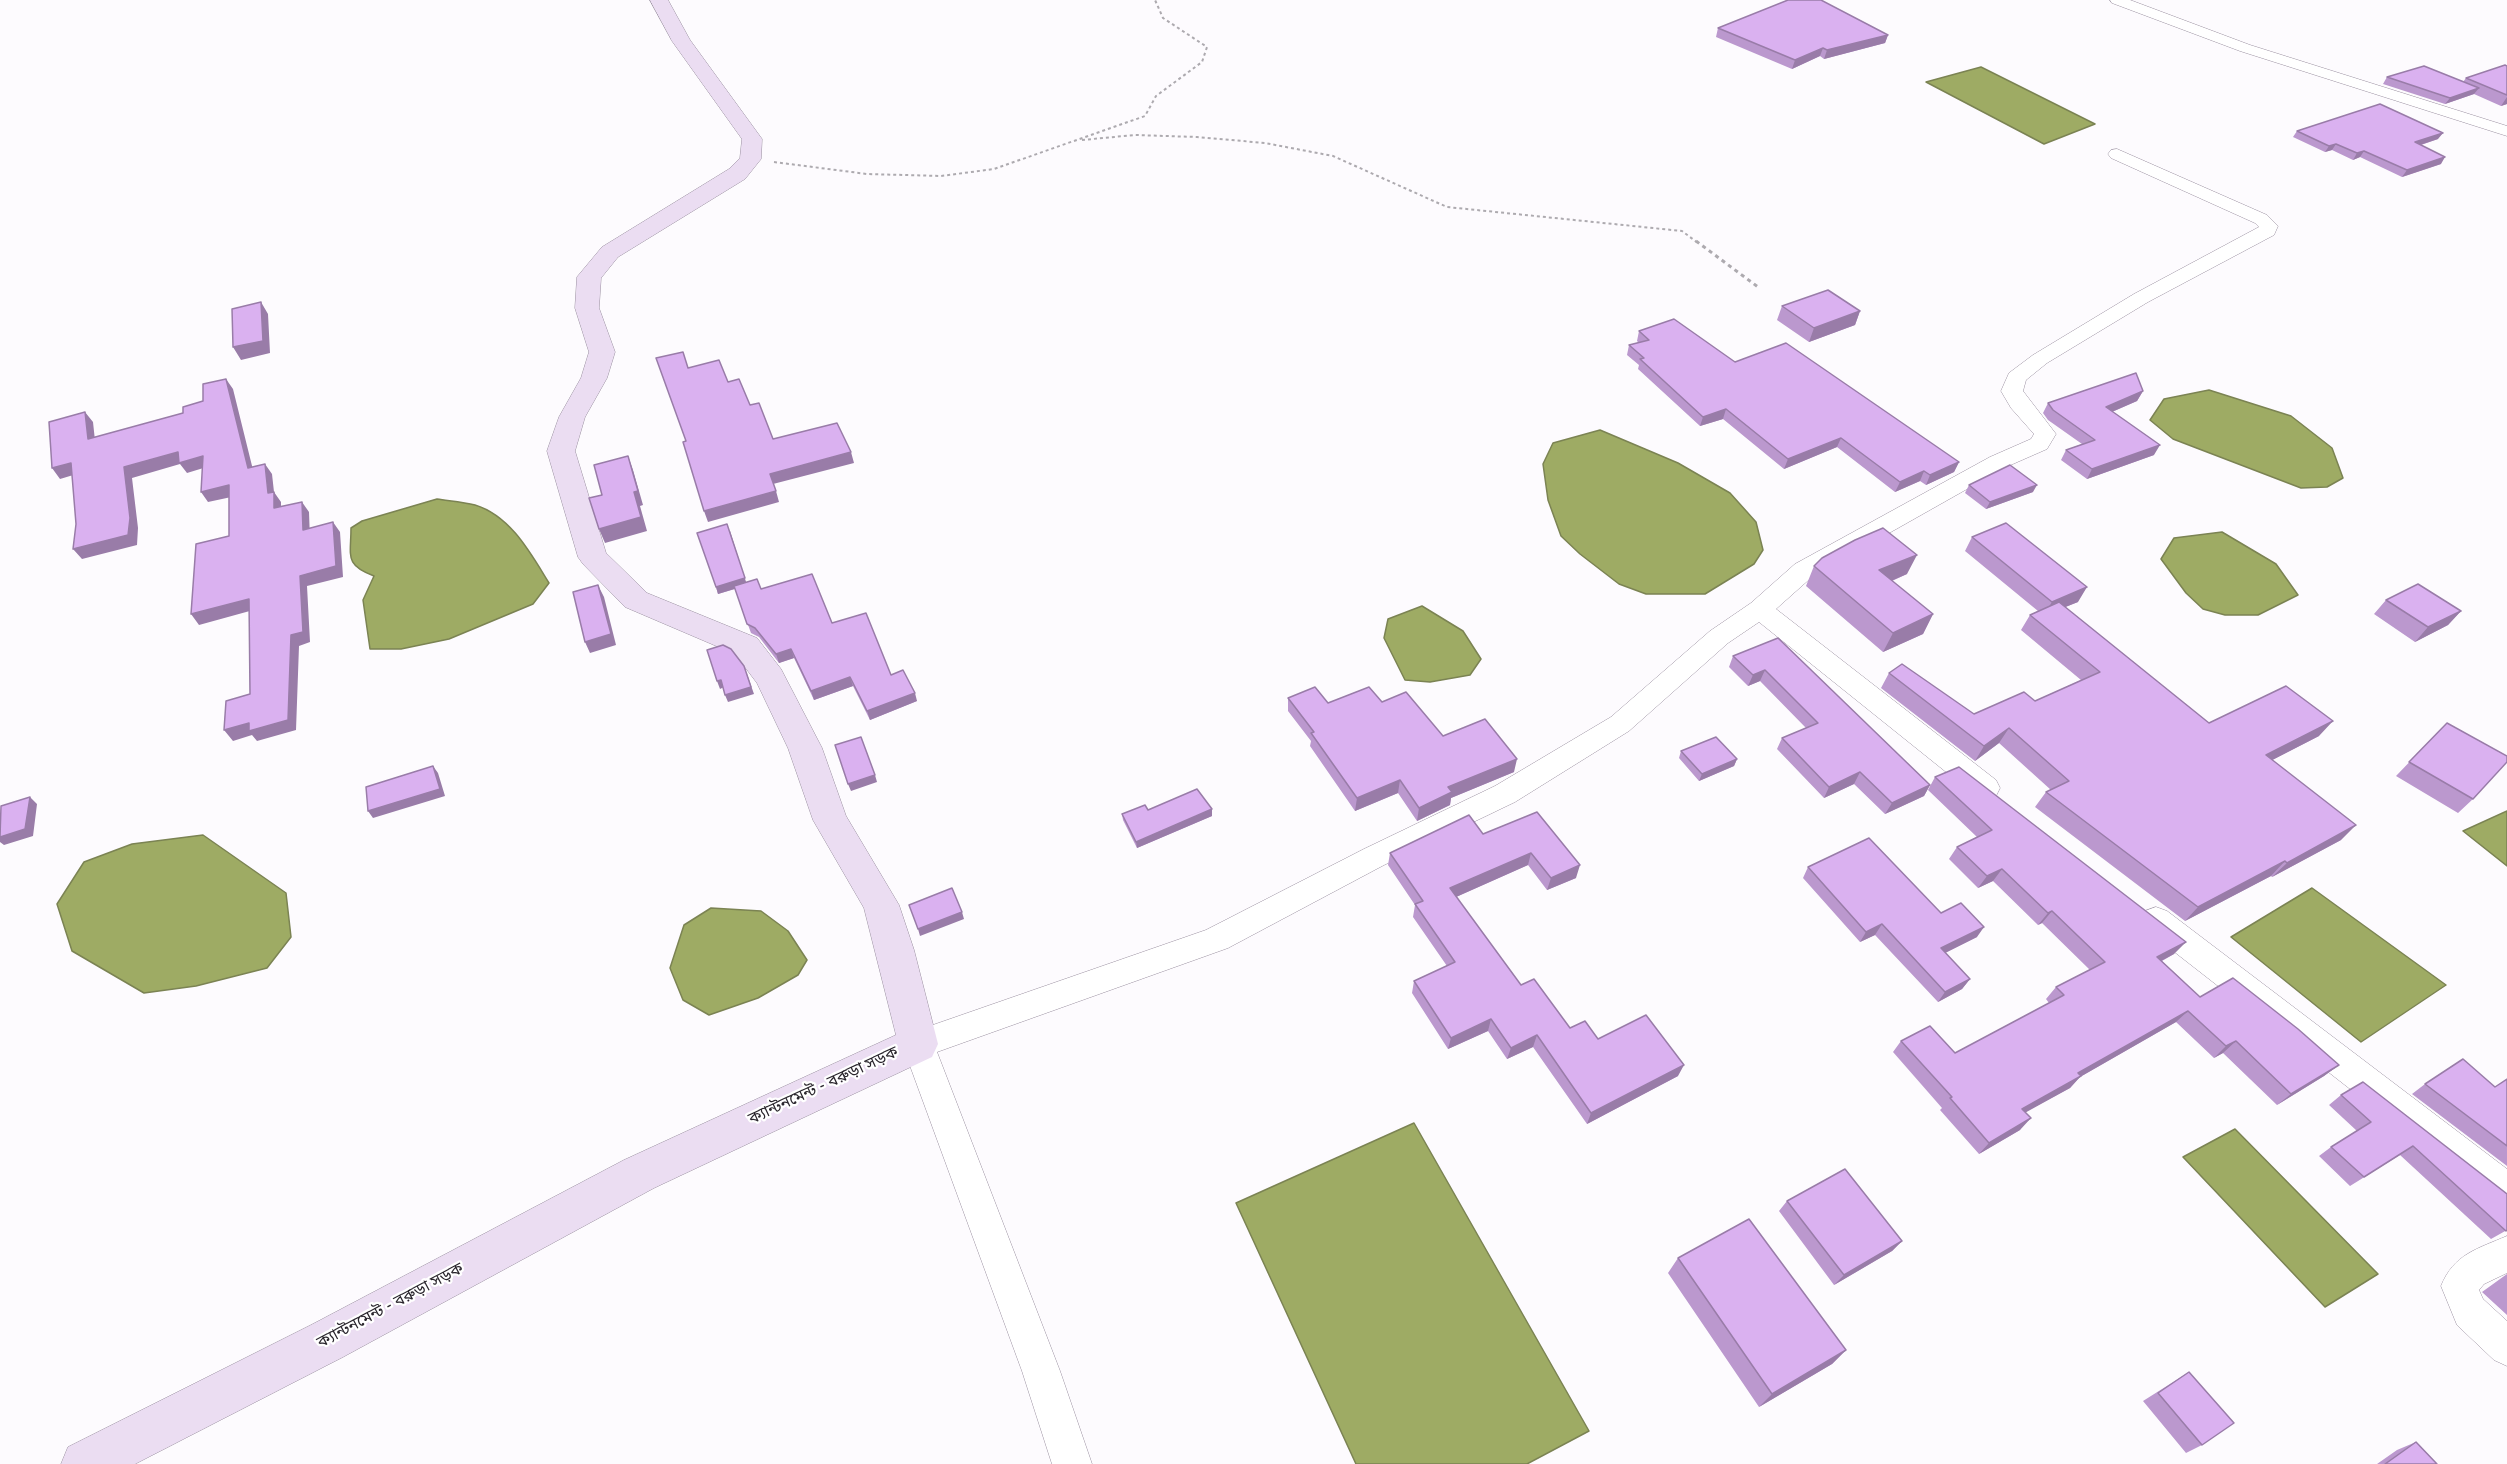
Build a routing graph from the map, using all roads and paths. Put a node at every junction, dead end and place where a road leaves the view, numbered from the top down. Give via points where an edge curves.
1 (659, 0) edge
2 (1155, 0) edge
3 (2117, 0) edge
4 (2507, 131) edge
5 (1082, 140) junction
6 (2117, 154) dead end
7 (750, 159) junction
8 (1758, 286) dead end
9 (1760, 609) junction
10 (2003, 802) edge
11 (2136, 905) edge
12 (918, 1044) junction
13 (2507, 1190) edge
14 (2507, 1254) edge
15 (2507, 1347) edge
16 (85, 1464) edge
17 (1072, 1464) edge

1 - 7 main road via 681,41 752,139
2 - 5 path via 1163,18 1207,47 1202,62 1156,96 1145,116
3 - 4 street via 2245,48
5 - 7 path via 994,169 941,176 867,174
5 - 8 path via 1135,135 1197,136 1265,143 1333,156 1446,207 1682,231
6 - 9 street via 2261,219 2269,226 2267,231 2141,298 2016,377 2012,391 2045,434 2039,444 1998,462 1804,570
7 - 12 main road, ক্যান্টনমেন্ট - বরুড়া সড়ক via 737,174 610,252 589,277 587,308 602,352 561,451 593,557 636,600 746,646 770,677 805,748 830,820 881,905
9 - 10 street
9 - 12 street via 1719,638 1620,724 1465,815 1374,857 1217,939
11 - 13 street
12 - 16 main road, ক্যান্টনমেন্ট - বরুড়া সড়ক via 639,1174 327,1341
12 - 17 street
14 - 15 street via 2471,1271 2459,1286 2470,1312

